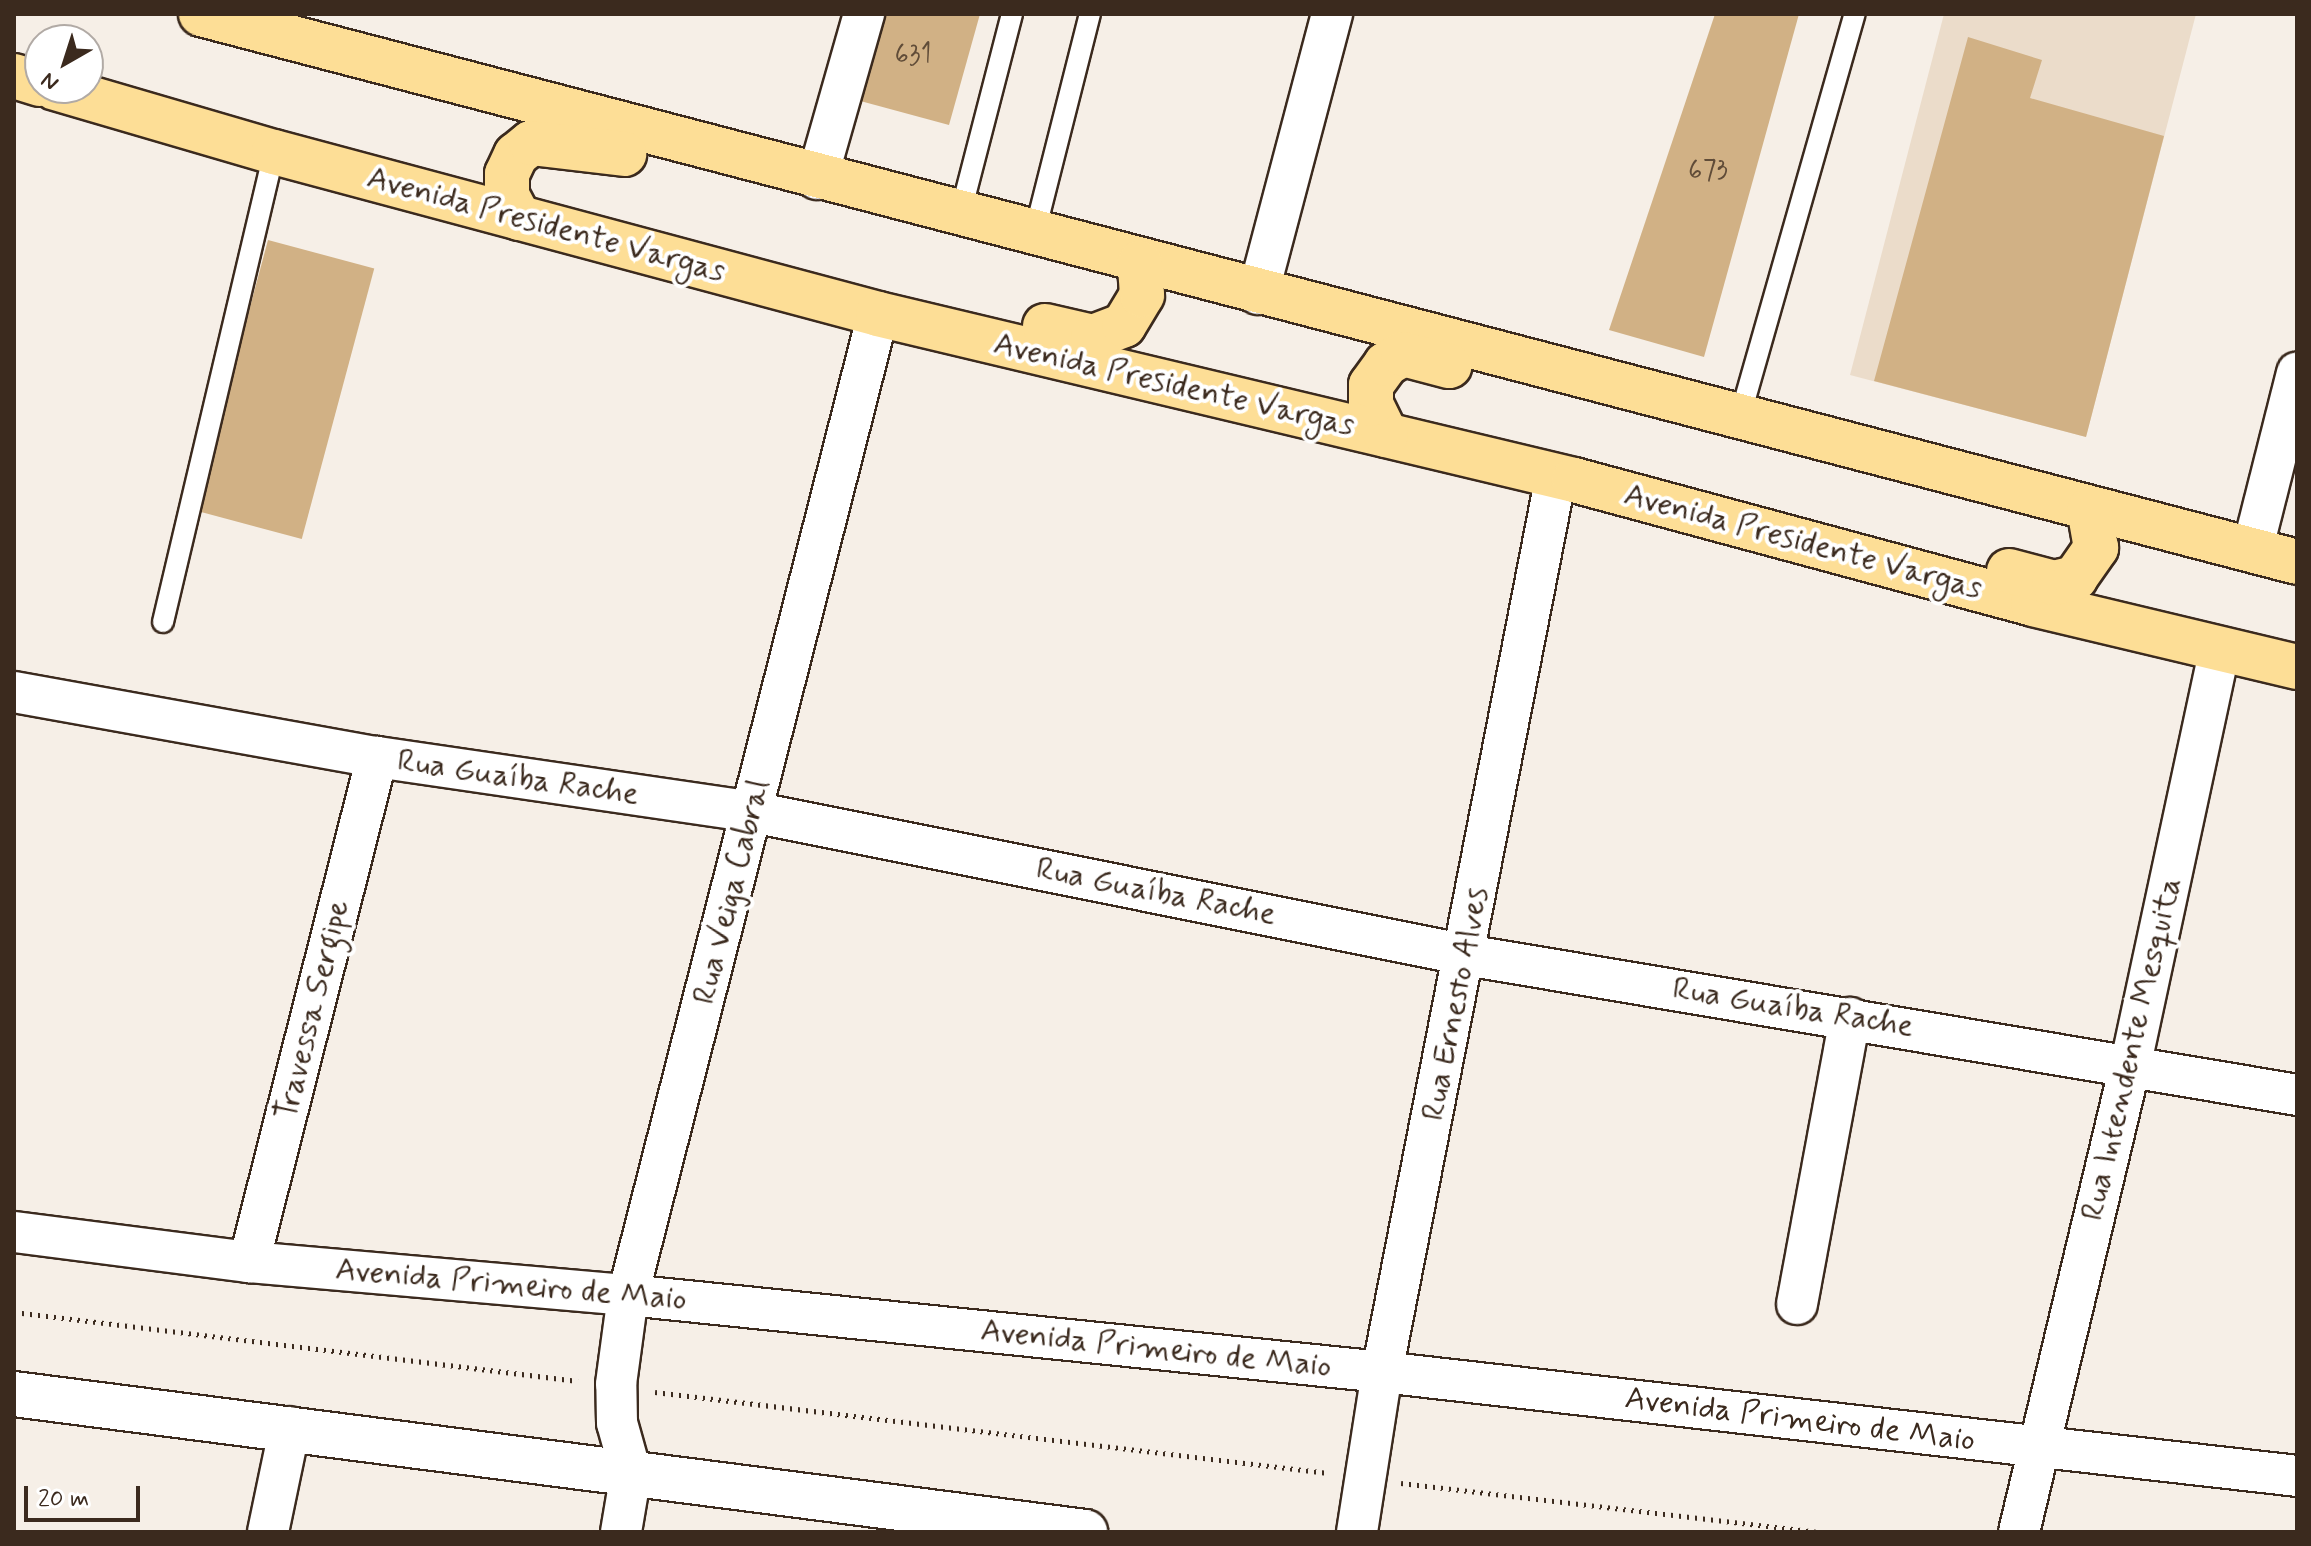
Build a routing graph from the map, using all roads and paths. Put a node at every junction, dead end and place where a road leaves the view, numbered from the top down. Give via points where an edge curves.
1 (201, 14) edge
2 (864, 14) edge
3 (1012, 14) edge
4 (1090, 14) edge
5 (1332, 14) edge
6 (1855, 14) edge
7 (104, 102) edge
8 (274, 152) junction
9 (817, 179) junction
10 (960, 216) junction
11 (519, 218) junction
12 (1034, 235) junction
13 (1140, 263) junction
14 (1258, 294) junction
15 (878, 314) junction
16 (2297, 373) edge
17 (1589, 380) junction
18 (1739, 420) junction
19 (1386, 435) junction
20 (1556, 476) junction
21 (2089, 510) junction
22 (2252, 551) junction
23 (2297, 562) edge
24 (163, 622) dead end
25 (2220, 649) junction
26 (2297, 667) edge
27 (14, 692) edge
28 (377, 757) junction
29 (753, 812) junction
30 (1466, 955) junction
31 (1850, 1018) junction
32 (2131, 1063) junction
33 (2297, 1095) edge
34 (14, 1232) edge
35 (249, 1262) junction
36 (628, 1295) junction
37 (1797, 1304) dead end
38 (14, 1312) edge
39 (1382, 1372) junction
40 (616, 1384) junction
41 (14, 1394) edge
42 (290, 1427) junction
43 (2040, 1447) junction
44 (631, 1473) junction
45 (2297, 1476) edge
46 (1365, 1479) junction
47 (998, 1527) edge
48 (268, 1532) edge
49 (621, 1532) edge
50 (1085, 1532) edge
51 (1357, 1532) edge
52 (1818, 1532) edge
53 (2019, 1532) edge

1 - 9 main road
2 - 9 street
3 - 10 lane
4 - 12 lane
5 - 14 street
6 - 18 lane
7 - 8 main road, Avenida Presidente Vargas
8 - 11 main road, Avenida Presidente Vargas
8 - 24 lane
9 - 10 main road
9 - 11 main road via 745,174 531,143 516,155 507,174 507,195
10 - 12 main road
11 - 15 main road, Avenida Presidente Vargas
12 - 13 main road
13 - 14 main road
13 - 15 main road via 1142,295 1136,311 1108,335 1093,337 949,305
14 - 17 main road
15 - 19 main road, Avenida Presidente Vargas
15 - 29 street, Rua Veiga Cabral
16 - 22 street
17 - 18 main road
17 - 19 main road via 1506,380 1403,354 1386,364 1371,385 1371,404
18 - 21 main road
19 - 20 main road, Avenida Presidente Vargas
20 - 21 main road via 1610,471 1657,475 2054,583 2075,578 2089,564 2096,548
20 - 25 main road, Avenida Presidente Vargas
20 - 30 street, Rua Ernesto Alves
21 - 22 main road
22 - 23 main road
25 - 26 main road, Avenida Presidente Vargas
25 - 32 street, Rua Intendente Mesquita
27 - 28 street, Rua Guaíba Rache
28 - 29 street, Rua Guaíba Rache
28 - 35 street, Travessa Sergipe
29 - 30 street, Rua Guaíba Rache
29 - 36 street, Rua Veiga Cabral
30 - 31 street, Rua Guaíba Rache
30 - 39 street, Rua Ernesto Alves
31 - 32 street, Rua Guaíba Rache
31 - 37 street
32 - 33 street, Rua Guaíba Rache
32 - 43 street, Rua Intendente Mesquita
34 - 35 street, Avenida Primeiro de Maio
35 - 36 street, Avenida Primeiro de Maio
36 - 39 street, Avenida Primeiro de Maio
36 - 40 street, Rua Veiga Cabral
38 - 40 path
39 - 43 street, Avenida Primeiro de Maio
39 - 46 street, Rua Ernesto Alves
40 - 44 street, Rua Veiga Cabral via 617,1423
40 - 46 path
41 - 42 main road
42 - 44 main road
42 - 48 street
43 - 45 street, Avenida Primeiro de Maio
43 - 53 street, Rua Intendente Mesquita
44 - 47 main road
44 - 49 street
46 - 51 street, Rua Ernesto Alves
46 - 52 path
47 - 50 main road

